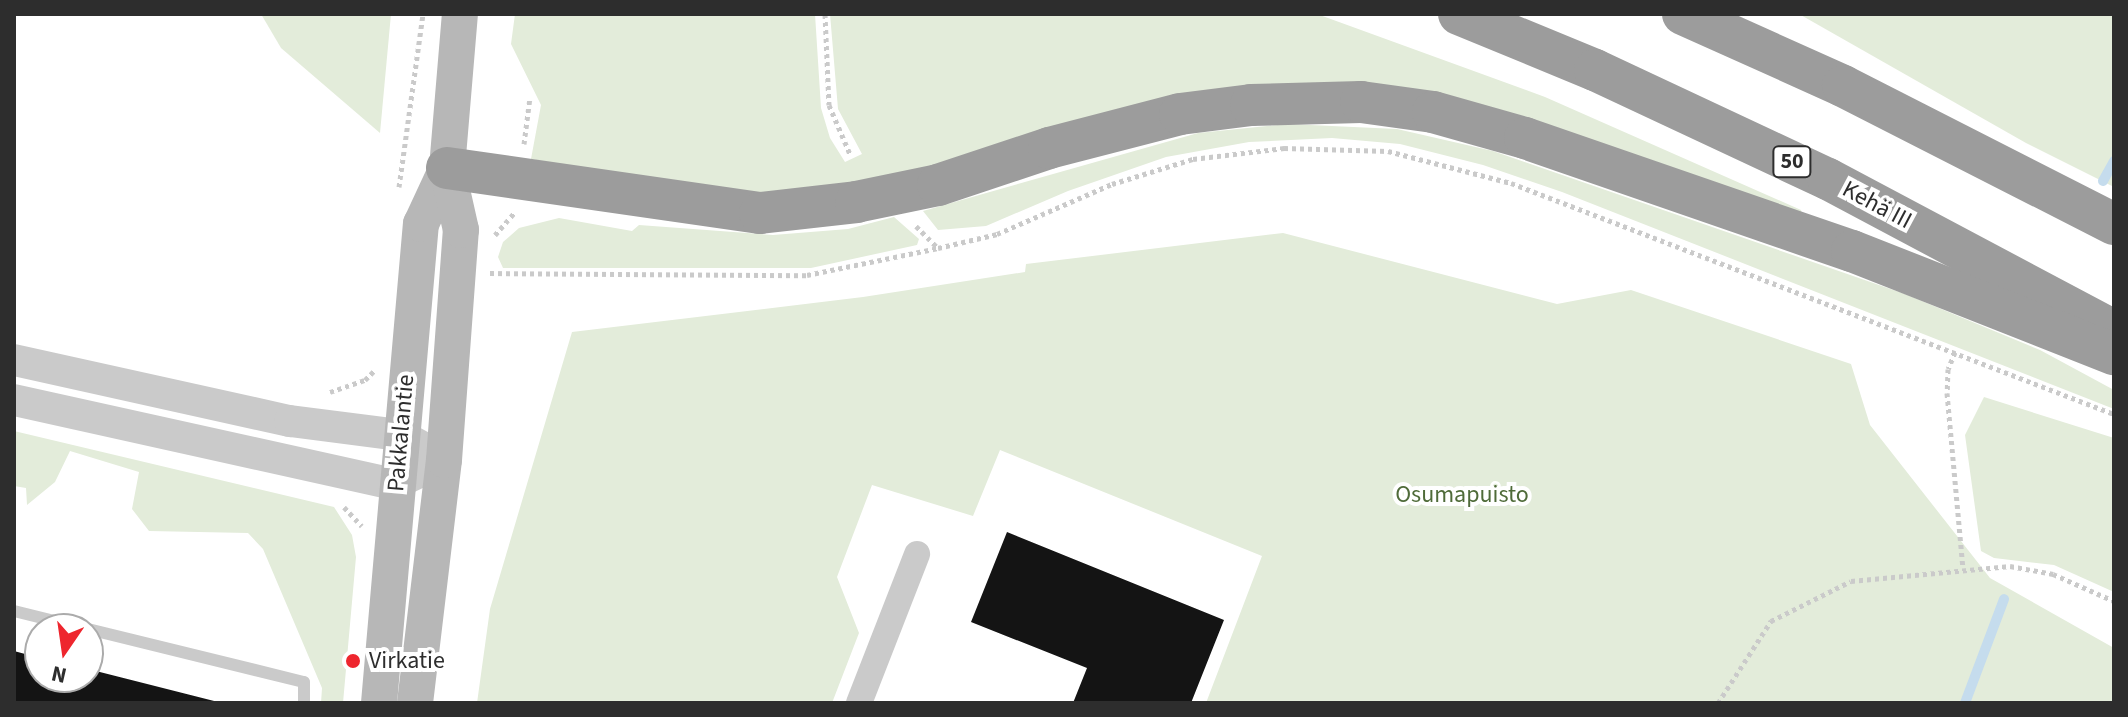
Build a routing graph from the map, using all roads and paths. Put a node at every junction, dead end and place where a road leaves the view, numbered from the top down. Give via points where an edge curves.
1 (460, 14) edge
2 (825, 14) edge
3 (1459, 14) edge
4 (1683, 14) edge
5 (850, 154) dead end
6 (447, 168) junction
7 (913, 222) dead end
8 (2114, 224) edge
9 (938, 248) junction
10 (480, 273) dead end
11 (2114, 331) edge
12 (1955, 352) junction
13 (2114, 354) edge
14 (14, 360) edge
15 (14, 400) edge
16 (2114, 414) edge
17 (400, 435) junction
18 (444, 460) junction
19 (394, 484) junction
20 (917, 554) dead end
21 (1963, 568) junction
22 (2114, 601) edge
23 (104, 633) edge
24 (304, 703) edge
25 (379, 703) edge
26 (415, 703) edge
27 (859, 703) edge
28 (1718, 703) edge

1 - 6 main road, Pakkalantie
2 - 5 path via 829,105
3 - 11 highway, Kehä III / 50 via 1595,70 1828,179
4 - 8 highway via 1843,86
6 - 13 highway via 760,213 856,202 938,185 1049,148 1180,114 1251,105 1361,102 1433,112 1539,143 1852,251
6 - 17 main road, Pakkalantie via 421,224
6 - 18 main road, Pakkalantie via 461,230
7 - 9 path
9 - 10 path via 807,275
9 - 12 path via 997,234 1112,184 1193,159 1284,148 1388,151 1498,178
12 - 16 path
12 - 21 path via 1947,393
14 - 17 street via 290,421
15 - 19 street
17 - 18 street
17 - 19 main road, Pakkalantie
18 - 19 street
18 - 26 main road, Pakkalantie
19 - 25 main road, Pakkalantie via 395,531
20 - 27 street
21 - 22 path via 2010,566 2053,574
21 - 28 path via 1851,581 1771,621
23 - 24 lane via 304,682

